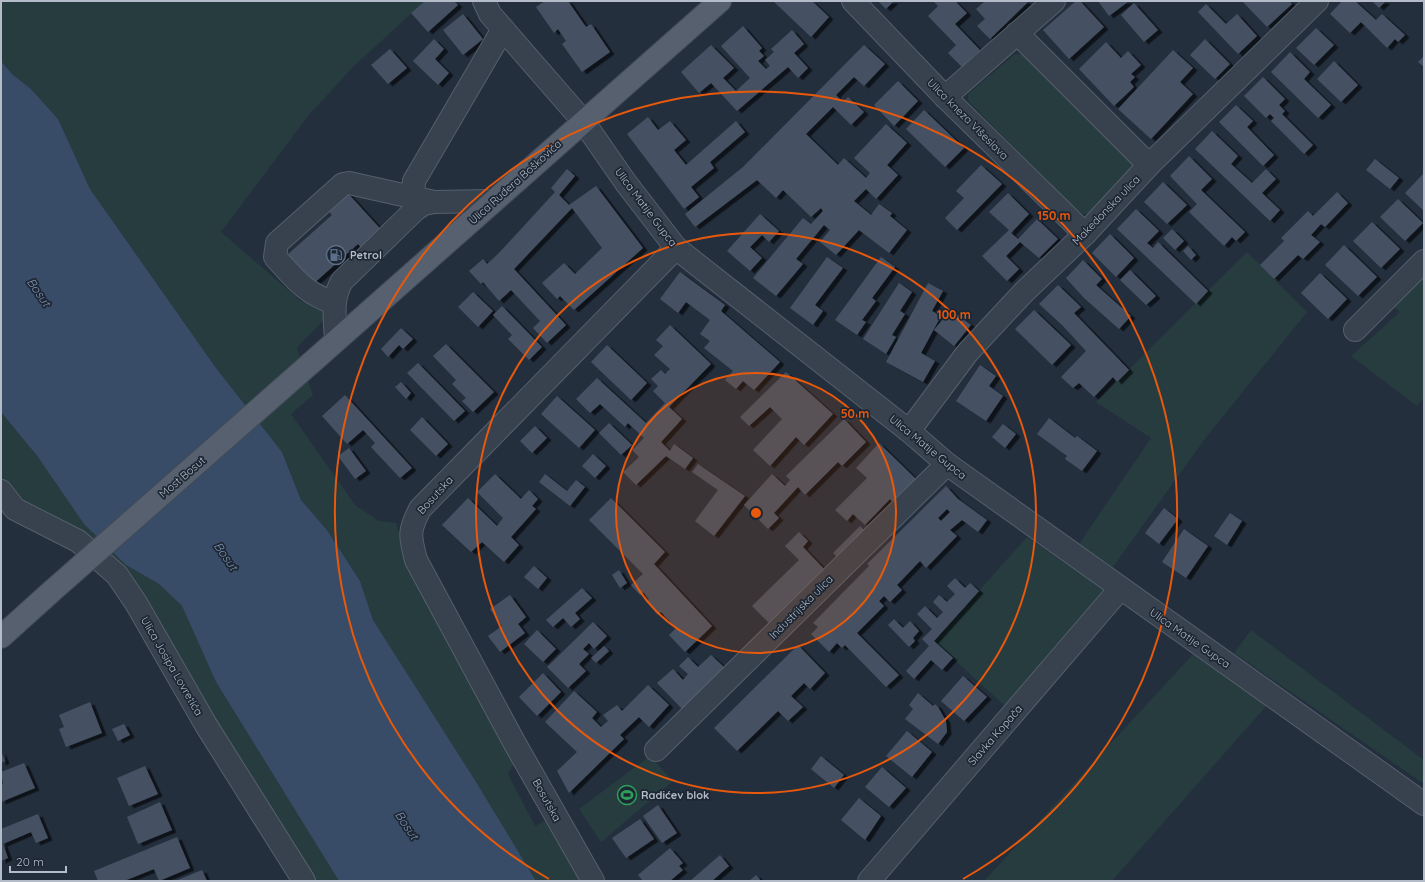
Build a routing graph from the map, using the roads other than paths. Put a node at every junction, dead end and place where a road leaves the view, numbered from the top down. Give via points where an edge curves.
1 (484, 1) edge
2 (720, 1) edge
3 (853, 1) edge
4 (1054, 1) edge
5 (1317, 1) edge
6 (503, 29) junction
7 (1017, 33) junction
8 (945, 97) junction
9 (583, 121) junction
10 (1149, 165) junction
11 (493, 201) junction
12 (421, 203) junction
13 (1085, 234) junction
14 (676, 248) junction
15 (1424, 261) edge
16 (334, 303) junction
17 (1355, 330) dead end
18 (336, 340) junction
19 (311, 363) joint
20 (909, 431) junction
21 (947, 464) junction
22 (1, 491) edge
23 (1120, 589) junction
24 (1, 637) edge
25 (656, 750) dead end
26 (1424, 804) edge
27 (304, 881) edge
28 (593, 881) edge
29 (869, 881) edge

1 - 6 street, Ulica Matije Gupca via 490,14
2 - 9 main road, Ulica Ruđera Boškovića
3 - 8 street, Ulica kneza Višeslava
4 - 7 street
5 - 10 street, Makedonska ulica
6 - 9 street, Ulica Matije Gupca
6 - 12 street via 414,181
7 - 8 street
7 - 10 street
8 - 13 street, Ulica kneza Višeslava
9 - 11 main road, Ulica Ruđera Boškovića
9 - 14 street, Ulica Matije Gupca
10 - 13 street, Makedonska ulica
11 - 12 street
11 - 18 main road, Ulica Ruđera Boškovića
12 - 16 street via 342,281
12 - 16 street via 349,183 343,184 277,243 275,257 305,290
13 - 20 street, Makedonska ulica via 1024,292 968,352
14 - 20 street, Ulica Matije Gupca
14 - 28 street, Bosutska via 420,509 411,526 410,537 416,560
15 - 17 street
16 - 18 street
18 - 19 main road, Ulica Ruđera Boškovića
19 - 24 main road, Most Bosut, bridge
20 - 21 street, Ulica Matije Gupca
21 - 23 street, Ulica Matije Gupca
21 - 25 street, Industrijska ulica
22 - 27 street, Ulica Josipa Lovretića via 15,509 78,541 117,575 136,603 206,725
23 - 26 street, Ulica Matije Gupca
23 - 29 street, Slavka Kopača

